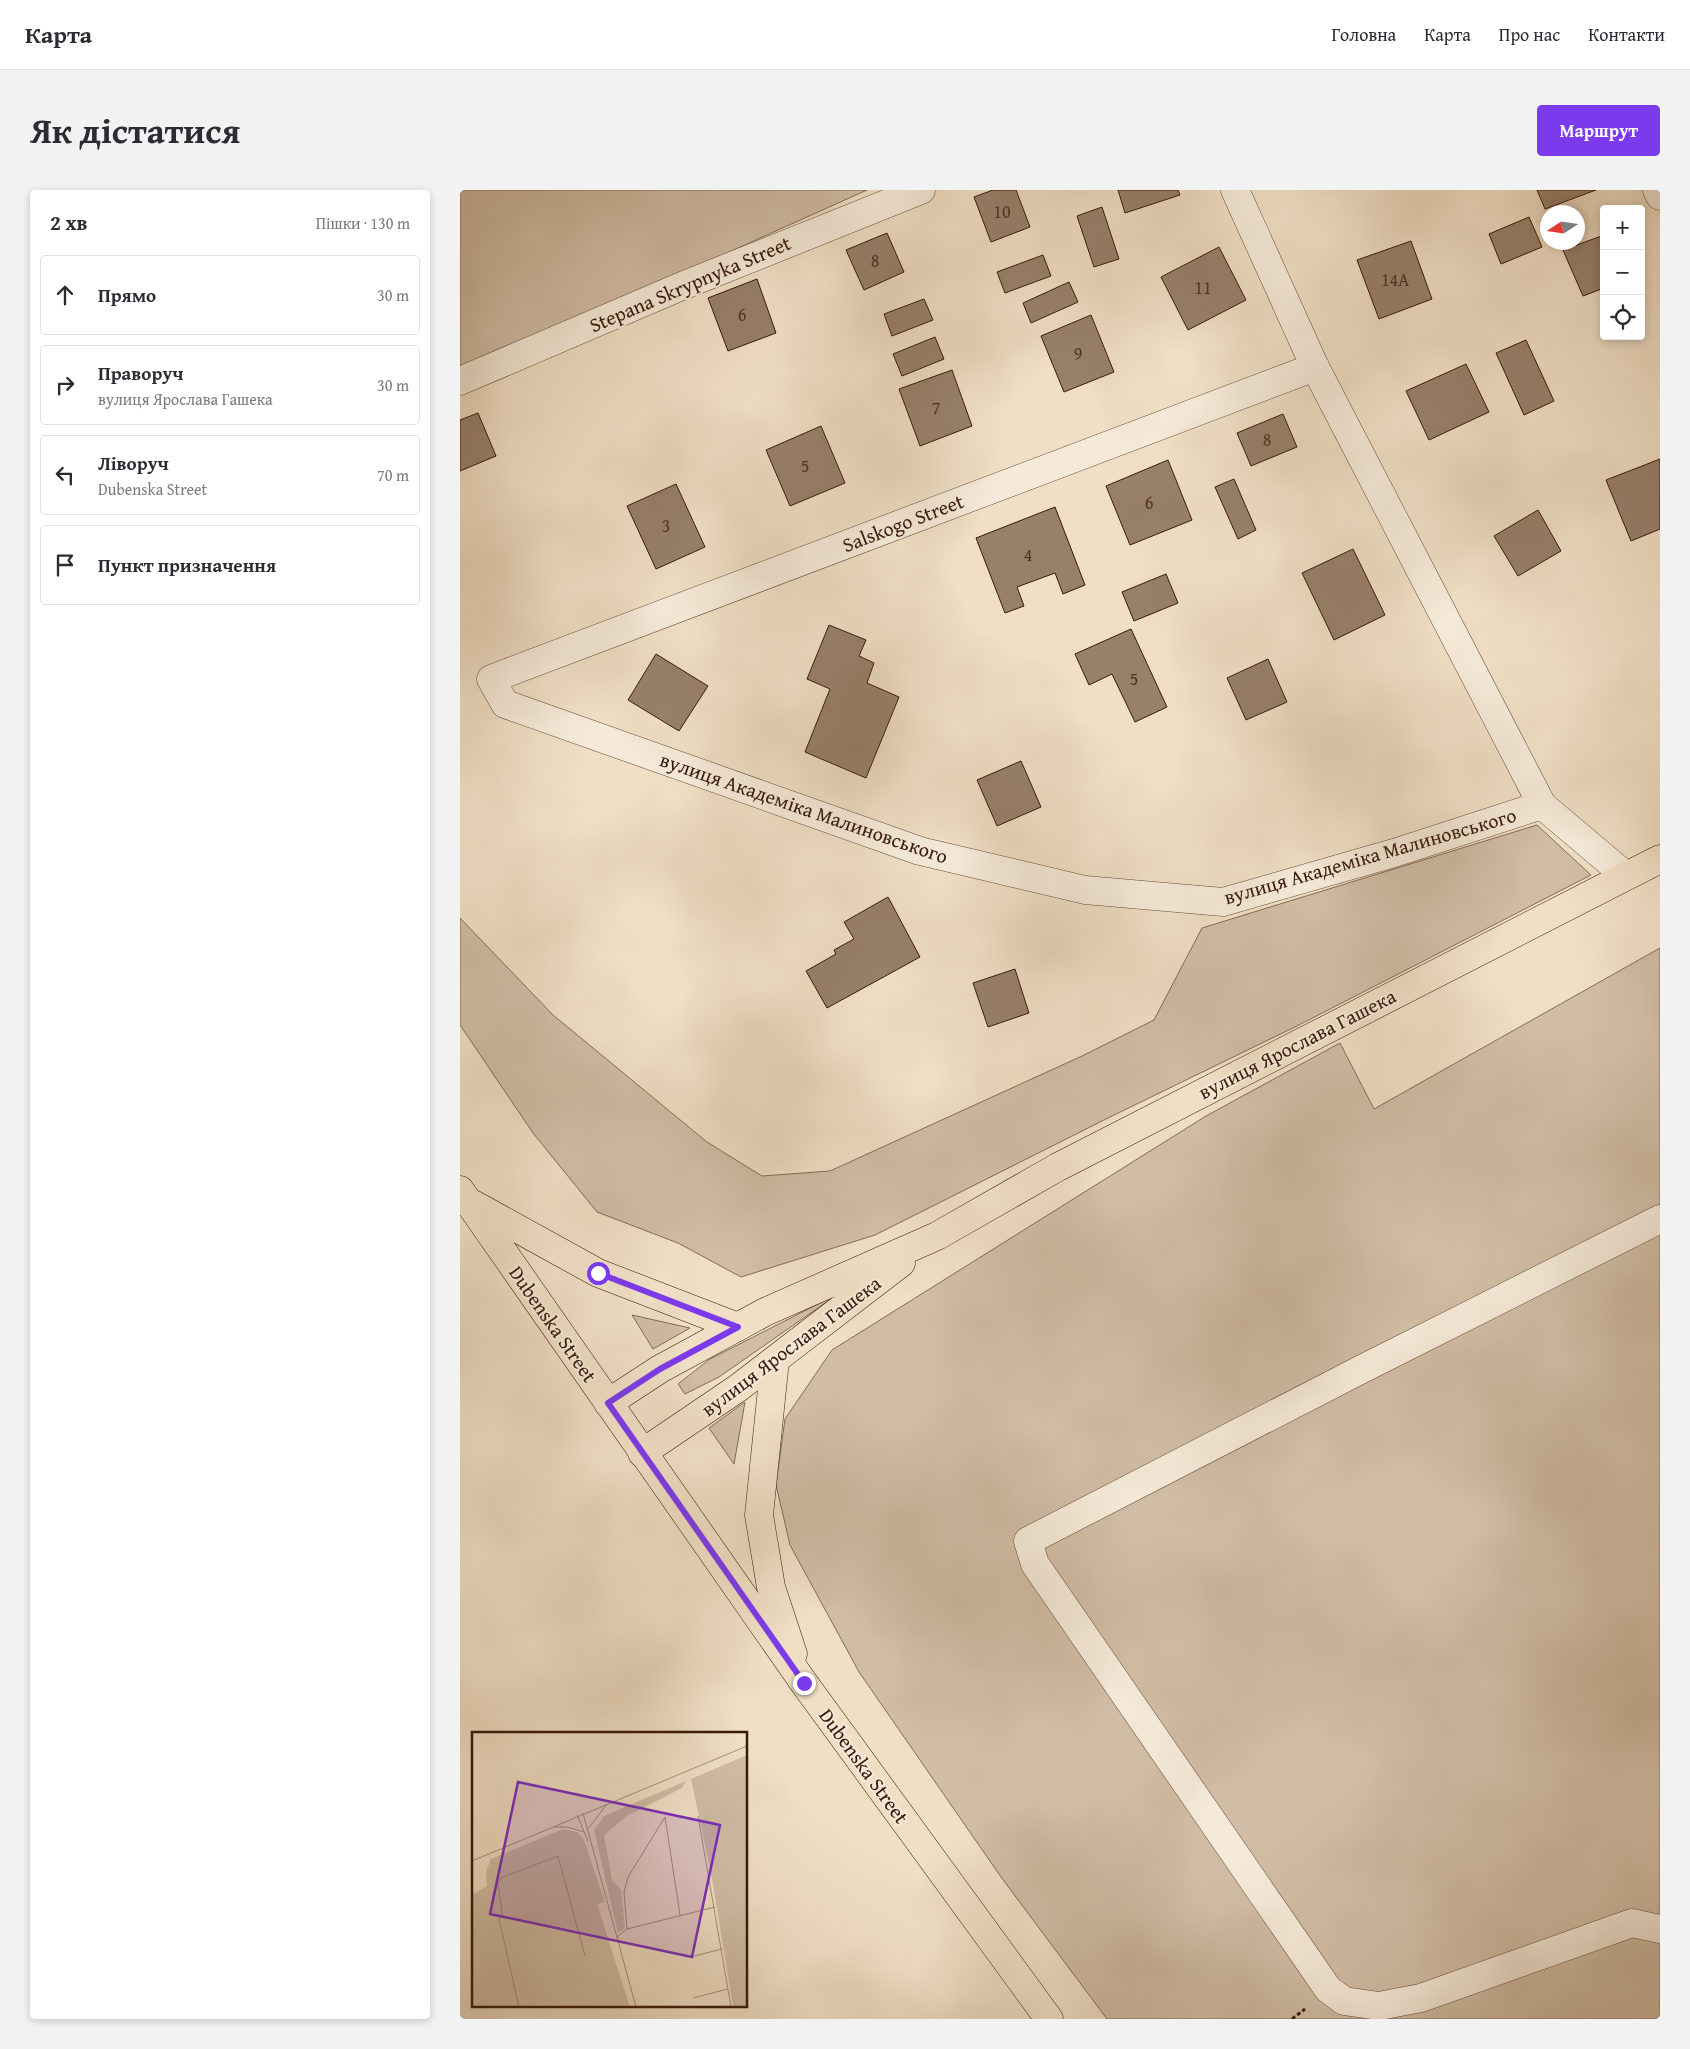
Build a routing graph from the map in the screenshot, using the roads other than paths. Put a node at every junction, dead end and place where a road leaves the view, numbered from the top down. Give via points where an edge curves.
1 (921, 190) edge
2 (1235, 190) edge
3 (1657, 190) edge
4 (1660, 196) edge
5 (1315, 366) junction
6 (460, 381) edge
7 (491, 679) joint
8 (1542, 806) junction
9 (1660, 859) edge
10 (1626, 876) junction
11 (463, 1195) edge
12 (1660, 1219) edge
13 (937, 1236) junction
14 (738, 1327) junction
15 (775, 1360) junction
16 (608, 1403) junction
17 (642, 1452) junction
18 (804, 1683) junction
19 (1660, 1929) edge
20 (1049, 2019) edge

1 - 6 street, Stepana Skrypnyka Street via 682,286
2 - 5 street
3 - 4 street
5 - 7 street, Salskogo Street
5 - 8 street, вулиця Академіка Малиновського
7 - 8 street, вулиця Академіка Малиновського via 505,704 920,851 1085,890 1223,902
8 - 10 street, вулиця Академіка Малиновського
9 - 10 main road, вулиця Ярослава Гашека
10 - 13 main road, вулиця Ярослава Гашека via 1058,1167
11 - 14 main road via 598,1273
11 - 16 main road, Dubenska Street
12 - 19 street via 1028,1541 1035,1564 1328,1988 1344,2001 1379,2006 1421,1998 1632,1923
13 - 14 main road, вулиця Ярослава Гашека
13 - 15 main road, вулиця Ярослава Гашека
14 - 16 main road, вулиця Ярослава Гашека via 660,1369
15 - 17 main road, вулиця Ярослава Гашека
15 - 18 main road via 759,1515 771,1587
16 - 17 main road, Dubenska Street
17 - 18 main road, Dubenska Street
18 - 20 main road, Dubenska Street

